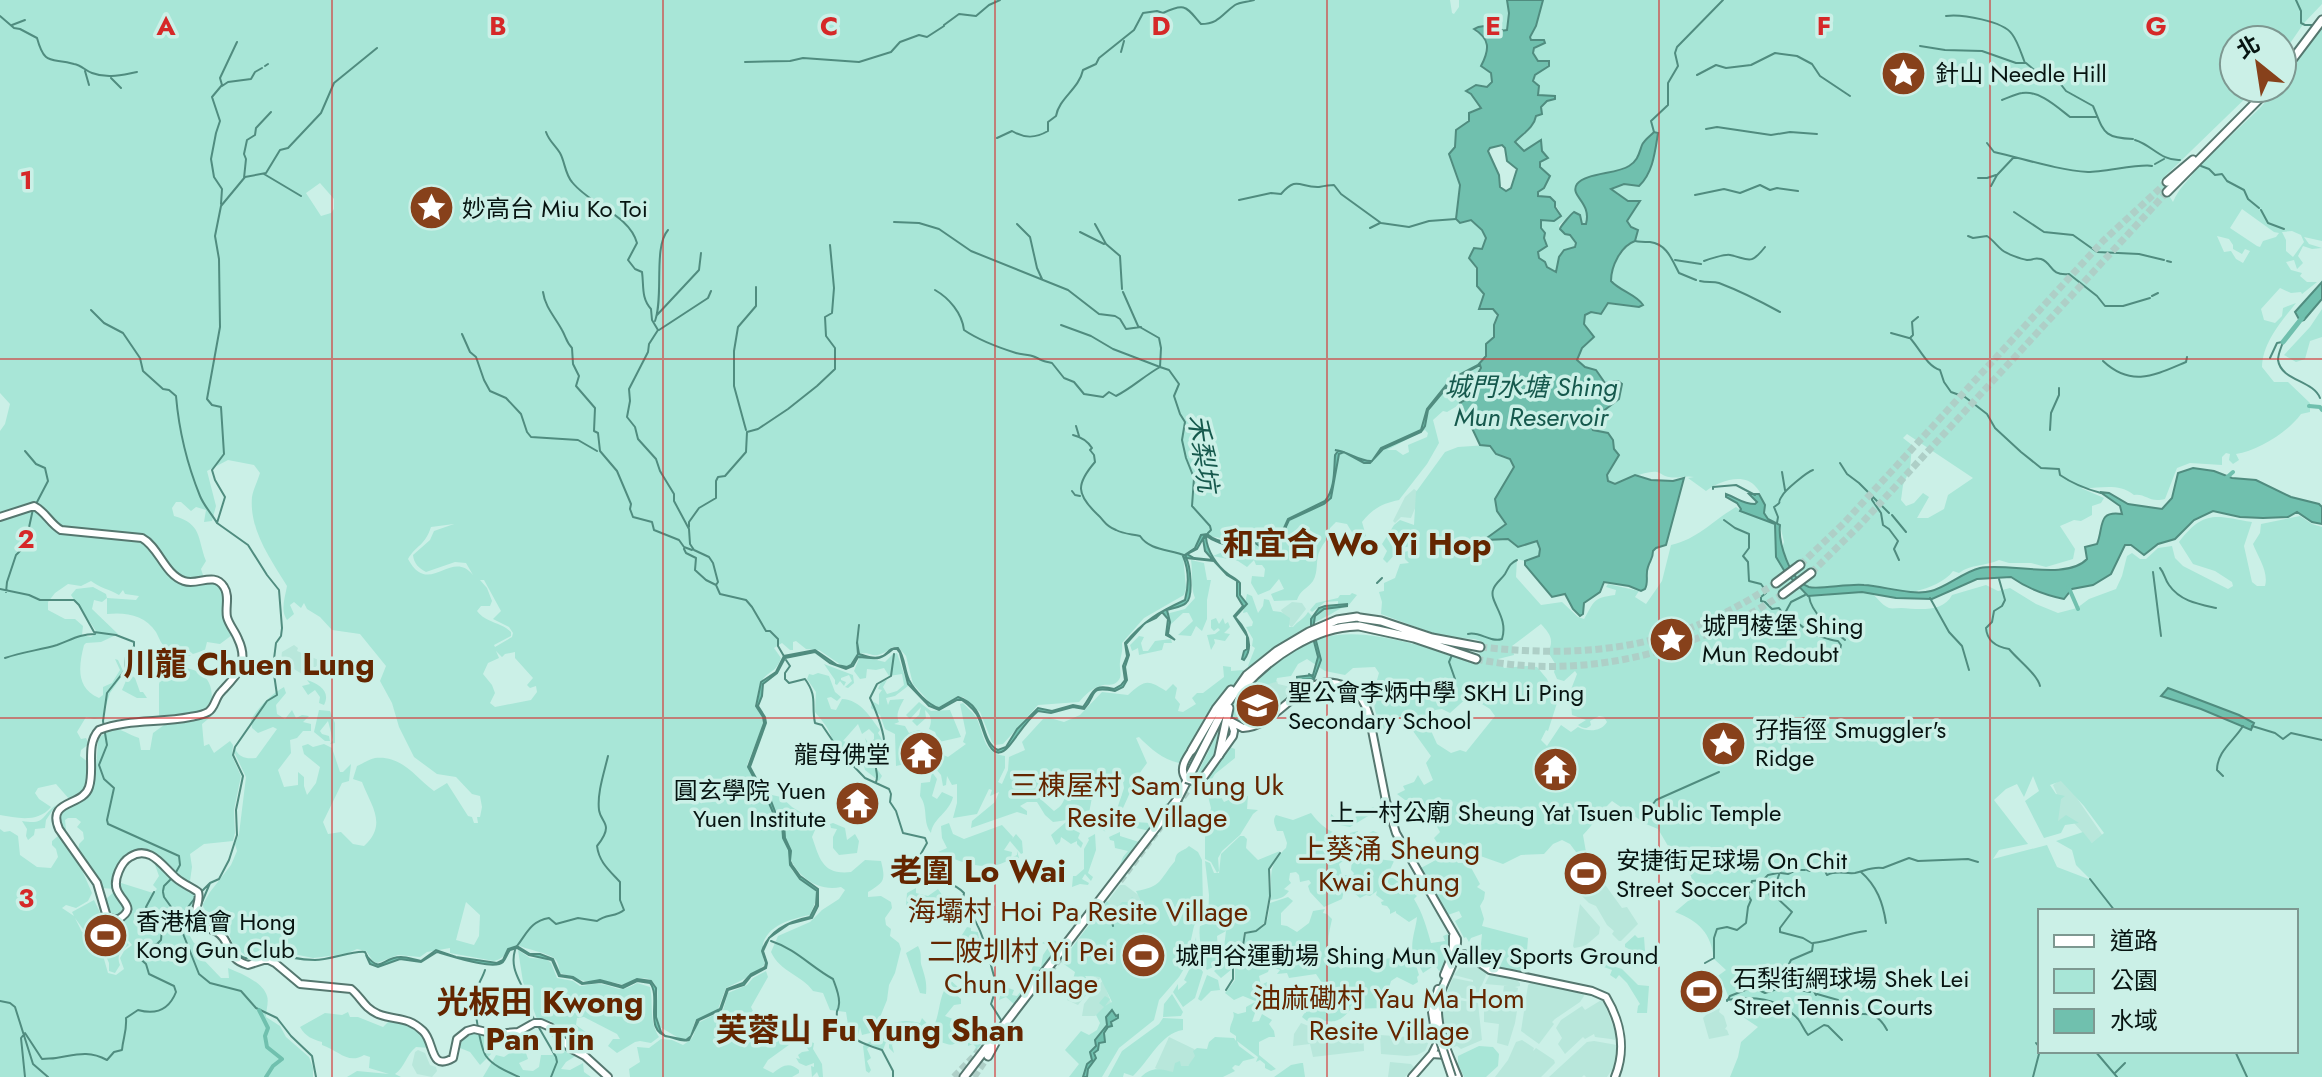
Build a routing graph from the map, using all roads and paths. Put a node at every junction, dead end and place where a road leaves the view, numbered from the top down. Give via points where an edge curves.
1 (2322, 17) edge
2 (2305, 37) junction
3 (2298, 46) edge
4 (2298, 48) edge
5 (2251, 104) edge
6 (2252, 104) edge
7 (2167, 182) tunnel mouth
8 (2167, 192) tunnel mouth
9 (0, 517) edge
10 (1800, 565) tunnel mouth
11 (1811, 573) tunnel mouth
12 (1776, 583) tunnel mouth
13 (1783, 594) tunnel mouth
14 (1358, 622) junction
15 (1301, 640) junction
16 (1480, 647) tunnel mouth
17 (1476, 659) tunnel mouth
18 (1247, 675) junction
19 (1229, 708) junction
20 (1211, 722) dead end
21 (1257, 725) junction
22 (1231, 738) junction
23 (1192, 750) junction
24 (1219, 755) junction
25 (1188, 790) tunnel mouth
26 (1120, 881) tunnel mouth
27 (1064, 953) tunnel mouth
28 (1455, 954) junction
29 (1437, 999) junction
30 (1003, 1031) dead end
31 (994, 1040) junction
32 (979, 1051) tunnel mouth
33 (1432, 1054) junction
34 (1449, 1055) junction
35 (988, 1056) tunnel mouth
36 (608, 1077) edge
37 (966, 1077) edge
38 (1412, 1077) edge
39 (1453, 1077) edge
40 (1615, 1077) edge

1 - 2 highway
2 - 3 highway
2 - 4 highway
5 - 7 highway
6 - 8 highway
9 - 36 main road via 35,507 61,530 144,539 180,579 216,580 226,591 227,615 241,645 236,678 210,711 96,733 88,790 59,810 56,818 97,883 112,920 127,910 116,884 122,866 128,858 147,854 198,896 198,922 219,934 238,961 248,965 267,959 300,984 351,989 375,1012 416,1025 429,1037 439,1061 453,1058 456,1041 469,1030 518,1032 541,1023
10 - 12 highway
11 - 13 highway
14 - 15 highway via 1340,619
14 - 16 highway via 1381,621
14 - 17 highway
15 - 18 highway
15 - 19 highway via 1256,674
18 - 23 highway via 1222,701
18 - 31 highway via 1170,810
19 - 24 highway
19 - 25 highway
20 - 23 main road
21 - 22 main road
21 - 22 main road via 1243,728 1230,721
21 - 28 main road via 1319,684 1340,684 1359,696 1368,712 1396,833 1457,939
22 - 24 main road
23 - 24 main road, bridge via 1182,769 1186,779 1195,782
26 - 27 highway
28 - 29 main road
28 - 40 main road via 1465,954 1490,970 1599,993 1608,1001 1622,1042
29 - 33 main road via 1432,1019 1437,1046
29 - 34 main road
29 - 39 main road, bridge via 1434,1022
30 - 31 highway
31 - 32 highway
31 - 35 highway
31 - 37 highway
33 - 34 main road
33 - 38 main road
34 - 39 main road

